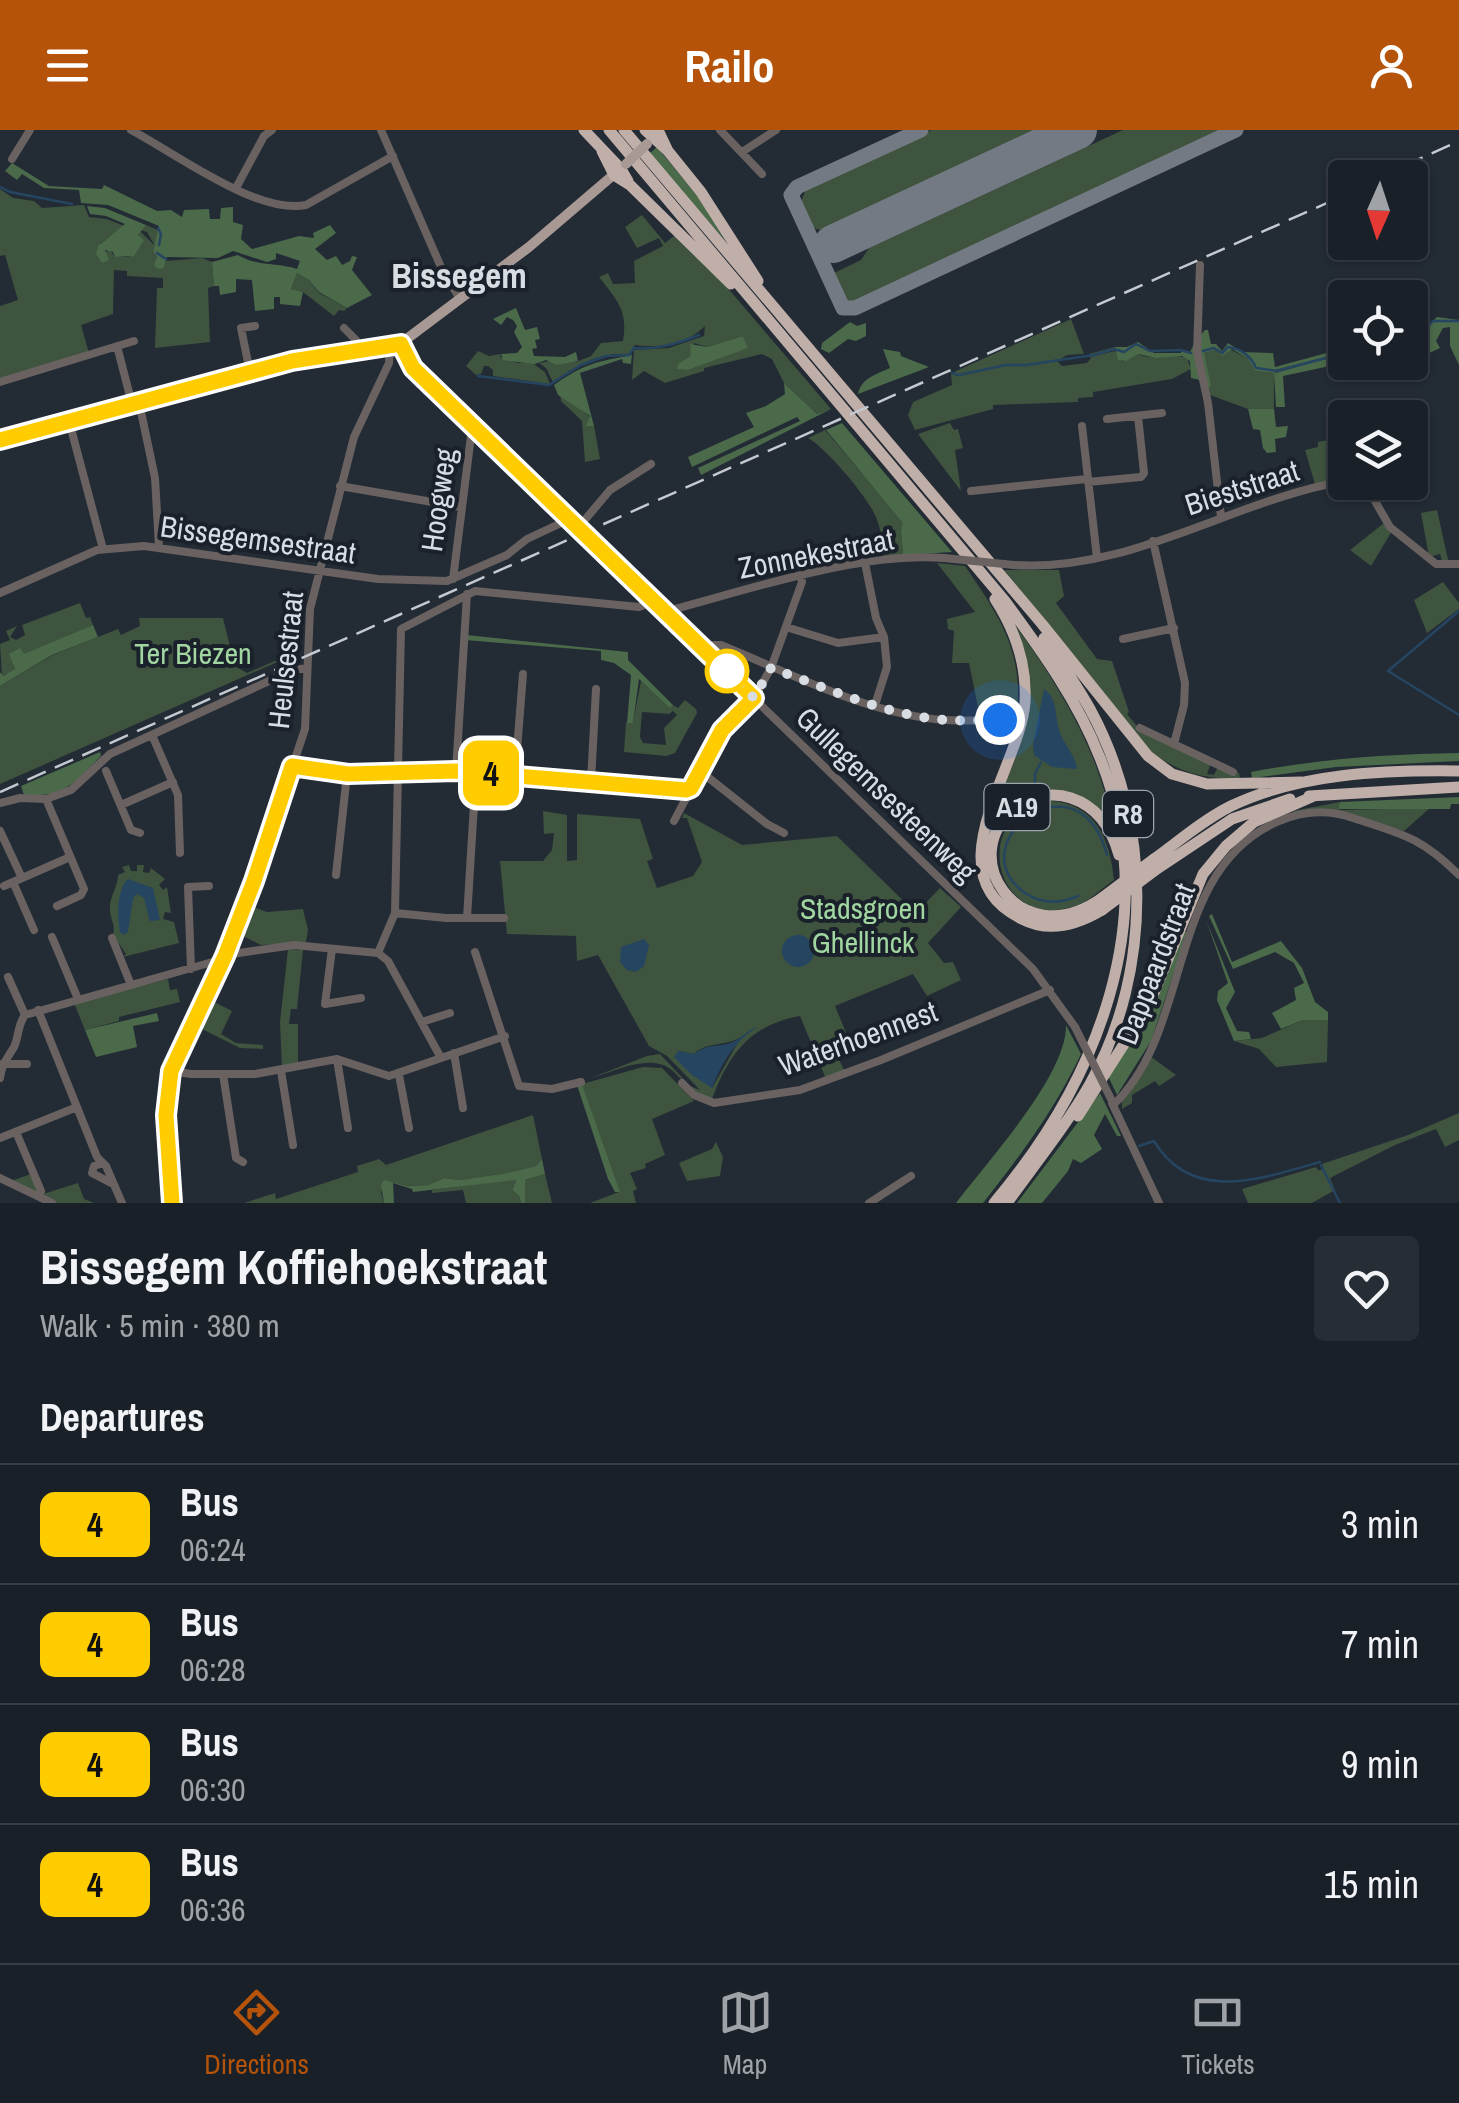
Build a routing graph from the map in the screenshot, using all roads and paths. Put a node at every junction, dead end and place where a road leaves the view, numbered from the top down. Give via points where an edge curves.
1 (30, 130) edge
2 (131, 130) edge
3 (156, 130) edge
4 (272, 130) edge
5 (381, 130) edge
6 (584, 130) edge
7 (609, 130) edge
8 (624, 130) edge
9 (720, 130) edge
10 (776, 130) edge
11 (654, 134) edge
12 (150, 140) junction
13 (742, 152) junction
14 (392, 156) junction
15 (12, 159) dead end
16 (620, 169) junction
17 (762, 174) dead end
18 (236, 188) junction
19 (1200, 265) dead end
20 (460, 299) junction
21 (772, 316) junction
22 (256, 326) dead end
23 (241, 328) junction
24 (344, 328) dead end
25 (229, 331) dead end
26 (134, 341) dead end
27 (117, 346) junction
28 (396, 346) junction
29 (358, 352) junction
30 (250, 372) junction
31 (0, 382) edge
32 (135, 404) junction
33 (1162, 413) dead end
34 (1138, 416) junction
35 (1107, 419) dead end
36 (69, 422) junction
37 (1082, 426) dead end
38 (474, 428) junction
39 (1, 436) edge
40 (651, 464) dead end
41 (1088, 480) junction
42 (1328, 485) edge
43 (340, 486) junction
44 (971, 490) dead end
45 (1374, 500) edge
46 (460, 507) junction
47 (567, 517) junction
48 (1221, 517) junction
49 (578, 528) junction
50 (946, 531) junction
51 (1153, 541) junction
52 (159, 547) junction
53 (103, 549) junction
54 (1097, 558) junction
55 (865, 564) junction
56 (1459, 564) edge
57 (318, 571) junction
58 (801, 576) junction
59 (453, 579) junction
60 (1004, 582) junction
61 (0, 594) edge
62 (467, 594) junction
63 (653, 600) junction
64 (667, 614) junction
65 (786, 627) junction
66 (1174, 628) junction
67 (884, 638) junction
68 (1123, 638) dead end
69 (706, 650) junction
70 (306, 668) junction
71 (771, 668) junction
72 (523, 674) dead end
73 (596, 689) dead end
74 (754, 698) junction
75 (875, 705) junction
76 (1000, 720) dead end
77 (1140, 728) dead end
78 (152, 735) junction
79 (1174, 744) junction
80 (292, 766) junction
81 (1459, 770) edge
82 (106, 771) dead end
83 (456, 771) junction
84 (700, 771) junction
85 (476, 772) junction
86 (1233, 772) dead end
87 (348, 774) junction
88 (400, 774) junction
89 (515, 775) junction
90 (590, 781) junction
91 (173, 782) junction
92 (1302, 782) junction
93 (1459, 787) edge
94 (691, 788) junction
95 (1314, 796) junction
96 (46, 799) junction
97 (0, 803) edge
98 (121, 805) junction
99 (674, 821) dead end
100 (0, 832) edge
101 (140, 833) dead end
102 (784, 833) dead end
103 (180, 854) dead end
104 (70, 858) junction
105 (1154, 865) junction
106 (336, 875) dead end
107 (1459, 875) edge
108 (13, 882) junction
109 (209, 886) dead end
110 (1102, 904) junction
111 (57, 906) dead end
112 (395, 913) junction
113 (467, 918) junction
114 (504, 918) dead end
115 (1124, 919) junction
116 (34, 930) dead end
117 (52, 937) dead end
118 (112, 938) dead end
119 (332, 949) junction
120 (475, 952) dead end
121 (378, 954) junction
122 (223, 959) junction
123 (191, 969) junction
124 (8, 977) dead end
125 (131, 984) junction
126 (1050, 990) junction
127 (78, 998) junction
128 (361, 998) dead end
129 (38, 1010) junction
130 (450, 1014) dead end
131 (25, 1015) junction
132 (422, 1022) junction
133 (505, 1036) junction
134 (454, 1054) junction
135 (441, 1058) junction
136 (336, 1059) junction
137 (2, 1064) edge
138 (26, 1064) dead end
139 (171, 1071) junction
140 (281, 1071) junction
141 (223, 1074) junction
142 (398, 1075) junction
143 (0, 1078) edge
144 (581, 1082) dead end
145 (682, 1083) dead end
146 (1112, 1102) junction
147 (76, 1108) junction
148 (463, 1108) dead end
149 (348, 1128) dead end
150 (409, 1128) dead end
151 (16, 1132) junction
152 (0, 1138) edge
153 (293, 1146) dead end
154 (102, 1162) junction
155 (242, 1162) dead end
156 (911, 1176) dead end
157 (0, 1178) edge
158 (113, 1184) junction
159 (40, 1191) dead end
160 (1157, 1199) edge
161 (52, 1203) edge
162 (122, 1203) edge
163 (172, 1203) edge
164 (868, 1203) edge
165 (994, 1203) edge
166 (1009, 1203) edge

1 - 15 street
2 - 12 street
3 - 12 street
4 - 18 street
5 - 14 street
6 - 16 highway
7 - 21 highway, R8
8 - 21 highway, R8
9 - 13 street
10 - 13 street
11 - 16 main road, bridge
11 - 21 highway via 726,228
12 - 18 street
13 - 17 street
14 - 18 street via 306,205 277,206
14 - 20 street
16 - 20 main road
16 - 21 highway
19 - 48 street via 1197,352
20 - 28 main road
21 - 50 highway, R8
21 - 60 highway, R8
22 - 23 street
23 - 25 street
23 - 30 street
24 - 29 street
26 - 27 street
27 - 31 street
27 - 32 street
28 - 29 main road
28 - 38 street, Gullegemsesteenweg
28 - 43 street, Heulsestraat
29 - 30 main road
30 - 32 main road
32 - 36 main road
32 - 52 street via 155,478
33 - 34 street
34 - 35 street
34 - 41 street via 1141,477
36 - 39 main road
36 - 53 street
37 - 41 street
38 - 46 street, Hoogweg
38 - 47 street, Gullegemsesteenweg
40 - 49 street via 610,490
41 - 44 street
41 - 54 street
42 - 48 street, Bieststraat
43 - 46 street
43 - 57 street, Heulsestraat
45 - 56 street via 1390,527 1436,564
46 - 59 street, Hoogweg
47 - 49 street, Gullegemsesteenweg
47 - 59 street, Bissegemsestraat
48 - 51 street, Bieststraat
49 - 63 street, Gullegemsesteenweg
50 - 110 highway, A19 via 1007,619 1026,681 1020,734 983,832 985,878 1005,909 1032,924 1066,926
50 - 115 highway, R8 via 1032,640 1092,740 1122,831
51 - 54 street, Bieststraat
51 - 66 street, Bieststraat
52 - 53 street, Bissegemsestraat
52 - 57 street, Bissegemsestraat
53 - 61 street, Bissegemsestraat
54 - 55 street, Zonnekestraat, bridge via 1034,566 944,558
55 - 58 street, Zonnekestraat
55 - 67 street
57 - 59 street, Bissegemsestraat via 410,582
57 - 70 street, Heulsestraat
58 - 64 street, Zonnekestraat
58 - 65 street
60 - 92 highway via 1160,766 1207,784
60 - 166 highway, R8 via 1104,738 1128,814 1137,886 1133,956 1107,1047
62 - 63 street via 639,607
62 - 83 street
62 - 88 street via 401,630
63 - 64 street, Gullegemsesteenweg
64 - 69 street, Gullegemsesteenweg
65 - 67 street via 838,644
65 - 71 street
66 - 68 street
66 - 79 street, Bieststraat via 1186,691
67 - 75 street via 887,666
69 - 71 street via 721,645
69 - 74 street, Gullegemsesteenweg
70 - 78 street
70 - 80 street, Heulsestraat via 307,720
71 - 74 street
71 - 75 street
72 - 89 street
73 - 90 street
74 - 84 street via 722,730
74 - 126 street, Gullegemsesteenweg
75 - 76 street via 944,720
77 - 79 street
78 - 91 street
78 - 96 street
79 - 86 street
80 - 87 street
80 - 122 street, Heulsestraat
81 - 92 highway
82 - 98 street
83 - 85 street
83 - 88 street
84 - 94 street
84 - 102 street
85 - 89 street
85 - 113 street
87 - 88 street
87 - 106 street
88 - 112 street
89 - 90 street
90 - 94 street
91 - 98 street
91 - 103 street
92 - 105 highway via 1226,808
93 - 95 highway, A19
94 - 99 street
95 - 105 highway, A19 via 1232,819
95 - 166 highway, R8 via 1254,822 1213,860 1142,1017 1088,1102
96 - 97 street
96 - 104 street
98 - 101 street
100 - 108 street
104 - 108 street
104 - 111 street via 84,893
105 - 110 highway, A19, bridge
107 - 146 street, Dappaardstraat via 1416,839 1339,813 1283,819 1252,836 1214,878 1153,1043
108 - 116 street
109 - 123 street via 188,887
110 - 115 highway, A19 via 1058,917 1012,902 992,862 1006,817 1031,799 1051,795 1096,812 1116,843
112 - 113 street
112 - 121 street
113 - 114 street
115 - 165 highway, R8 via 1110,997 1082,1073
117 - 127 street
118 - 125 street
119 - 121 street
119 - 122 street via 282,945
119 - 128 street via 320,1005
120 - 133 street
121 - 132 street
122 - 123 street
122 - 139 street, Heulsestraat
123 - 125 street
124 - 131 street
125 - 127 street
126 - 145 street, Waterhoennest via 800,1090 714,1103
126 - 146 street, Gullegemsesteenweg, bridge
127 - 129 street
129 - 131 street
129 - 147 street
130 - 132 street
131 - 137 street
132 - 135 street
133 - 134 street
133 - 144 street via 520,1086 552,1089
134 - 135 street
134 - 148 street
135 - 142 street
136 - 140 street
136 - 142 street
136 - 149 street
137 - 138 street
137 - 143 street
139 - 141 street
139 - 163 street, Heulsestraat via 166,1115
140 - 141 street
140 - 153 street
141 - 155 street via 236,1158
142 - 150 street
146 - 160 street, Gullegemsesteenweg
147 - 151 street
147 - 154 street
151 - 152 street
151 - 159 street
154 - 158 street
154 - 158 street via 92,1173
156 - 164 street
157 - 161 street
158 - 162 street

